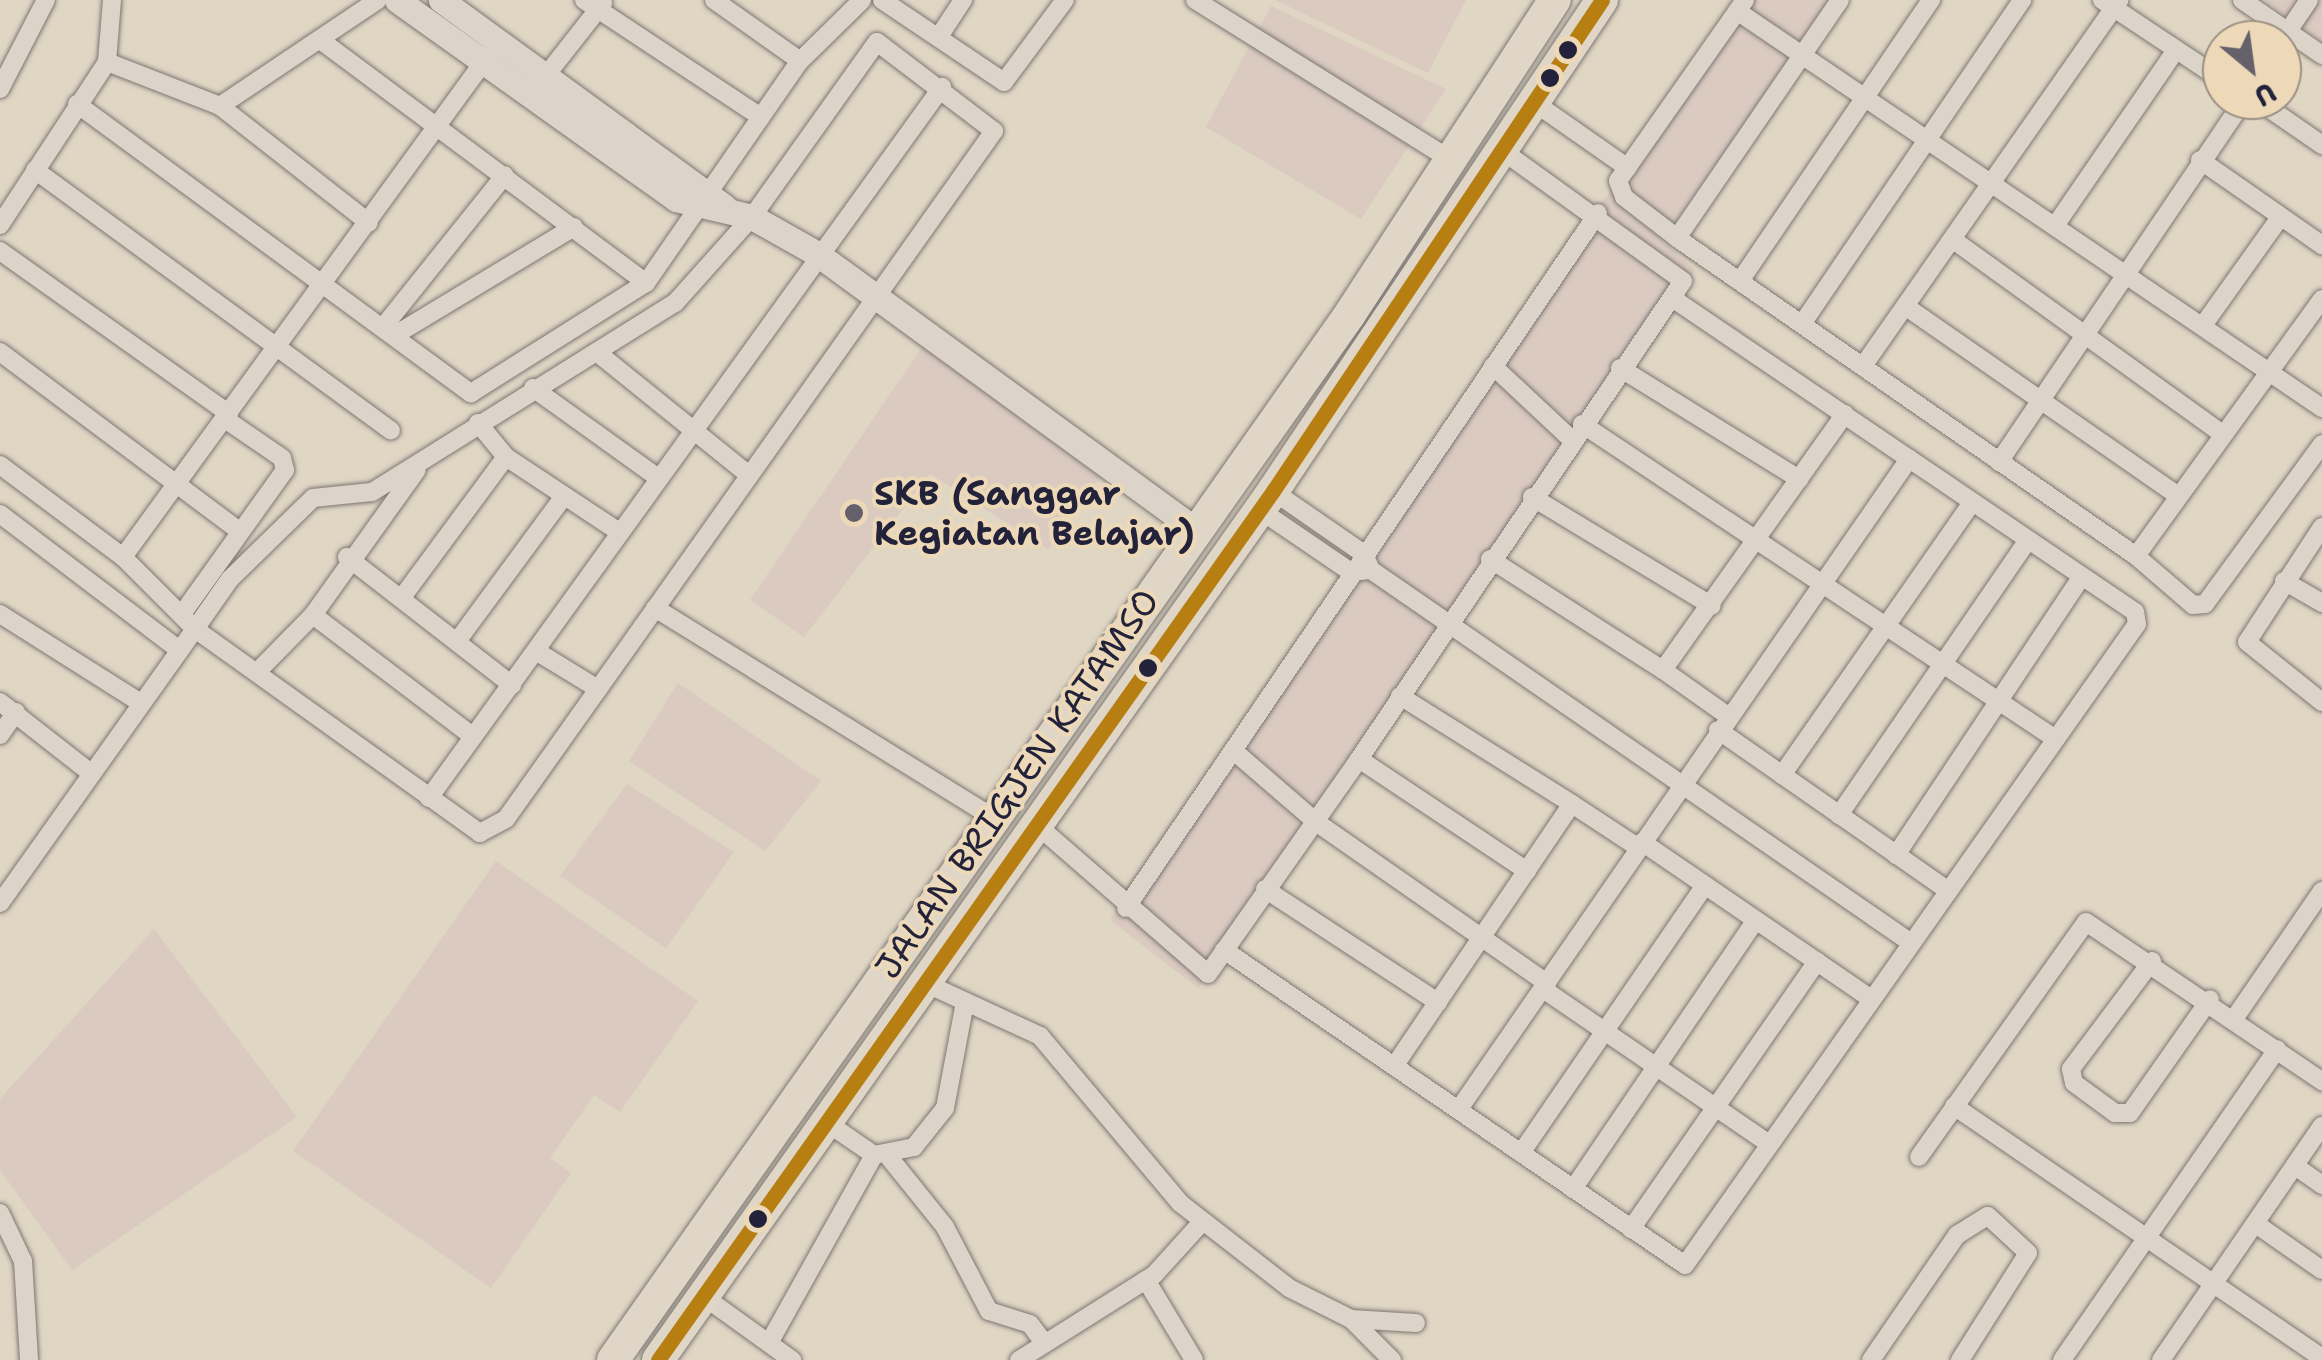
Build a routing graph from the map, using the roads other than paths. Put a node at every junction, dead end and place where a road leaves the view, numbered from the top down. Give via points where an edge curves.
1 (46, 0) edge
2 (112, 0) edge
3 (378, 0) edge
4 (397, 0) edge
5 (442, 0) edge
6 (714, 0) edge
7 (882, 0) edge
8 (963, 0) edge
9 (1065, 0) edge
10 (1195, 0) edge
11 (1555, 0) edge
12 (1602, 0) edge
13 (1840, 0) edge
14 (1931, 0) edge
15 (2022, 0) edge
16 (2242, 0) edge
17 (596, 3) edge
18 (849, 3) edge
19 (2112, 3) edge
20 (1741, 5) edge
21 (2266, 20) edge
22 (940, 35) junction
23 (324, 42) junction
24 (492, 51) junction
25 (2174, 53) junction
26 (1800, 56) junction
27 (800, 61) junction
28 (107, 62) junction
29 (2202, 69) edge
30 (548, 73) junction
31 (942, 87) junction
32 (0, 89) edge
33 (1864, 100) junction
34 (1535, 103) junction
35 (77, 104) junction
36 (220, 106) junction
37 (761, 117) junction
38 (2229, 120) edge
39 (2287, 120) edge
40 (439, 122) junction
41 (1928, 139) junction
42 (2322, 144) edge
43 (1503, 151) junction
44 (1448, 159) junction
45 (2200, 160) junction
46 (1628, 168) junction
47 (36, 170) junction
48 (504, 175) junction
49 (1991, 182) junction
50 (700, 197) junction
51 (1598, 213) junction
52 (752, 217) junction
53 (2279, 219) junction
54 (369, 223) junction
55 (2057, 223) junction
56 (0, 226) edge
57 (574, 227) junction
58 (1677, 238) junction
59 (1952, 239) junction
60 (2322, 244) edge
61 (0, 251) edge
62 (816, 252) junction
63 (2124, 269) junction
64 (1740, 281) junction
65 (646, 283) junction
66 (326, 285) junction
67 (878, 298) junction
68 (2322, 299) edge
69 (1676, 300) junction
70 (1908, 308) junction
71 (1802, 324) junction
72 (2204, 324) junction
73 (390, 330) junction
74 (2080, 332) junction
75 (273, 351) junction
76 (0, 352) edge
77 (598, 354) junction
78 (1493, 366) junction
79 (1863, 366) junction
80 (1620, 368) junction
81 (2274, 374) junction
82 (534, 388) junction
83 (2038, 397) junction
84 (2322, 408) edge
85 (1845, 414) junction
86 (227, 416) junction
87 (478, 423) junction
88 (694, 423) junction
89 (392, 431) dead end
90 (1576, 431) junction
91 (2222, 434) junction
92 (2322, 444) edge
93 (506, 457) junction
94 (1909, 459) junction
95 (424, 461) junction
96 (1999, 462) junction
97 (0, 465) edge
98 (749, 475) junction
99 (657, 476) junction
100 (1798, 479) junction
101 (178, 480) junction
102 (2176, 494) junction
103 (564, 496) junction
104 (1532, 497) junction
105 (1267, 501) junction
106 (1972, 503) junction
107 (0, 514) edge
108 (2322, 527) edge
109 (238, 530) junction
110 (1195, 530) junction
111 (618, 531) junction
112 (1760, 540) junction
113 (2027, 541) junction
114 (2136, 556) junction
115 (123, 557) junction
116 (347, 557) junction
117 (1490, 559) junction
118 (1367, 562) junction
119 (1351, 572) junction
120 (2081, 578) junction
121 (1819, 581) junction
122 (2284, 582) junction
123 (403, 596) junction
124 (2322, 603) edge
125 (1712, 606) junction
126 (655, 608) junction
127 (0, 614) edge
128 (182, 614) junction
129 (313, 615) junction
130 (1446, 622) junction
131 (1888, 627) junction
132 (195, 628) junction
133 (458, 640) junction
134 (175, 647) junction
135 (536, 650) junction
136 (1942, 664) junction
137 (260, 669) junction
138 (1663, 670) junction
139 (512, 685) junction
140 (598, 689) junction
141 (1400, 696) junction
142 (138, 702) junction
143 (2322, 702) edge
144 (2001, 704) junction
145 (8, 707) edge
146 (1723, 723) junction
147 (0, 734) edge
148 (471, 735) junction
149 (2051, 736) junction
150 (1234, 752) junction
151 (1359, 760) junction
152 (91, 773) junction
153 (1782, 775) junction
154 (1683, 782) junction
155 (429, 798) junction
156 (1572, 804) junction
157 (1840, 815) junction
158 (994, 818) junction
159 (1316, 822) junction
160 (1038, 826) junction
161 (1640, 845) junction
162 (1896, 855) junction
163 (1527, 871) junction
164 (1705, 885) junction
165 (1943, 887) junction
166 (1265, 890) junction
167 (2322, 891) edge
168 (0, 903) edge
169 (1126, 908) junction
170 (1756, 920) junction
171 (1484, 937) junction
172 (1906, 940) junction
173 (1224, 950) junction
174 (1816, 961) junction
175 (2152, 961) junction
176 (925, 983) junction
177 (1545, 986) junction
178 (1868, 996) junction
179 (2210, 1000) junction
180 (965, 1002) junction
181 (1438, 1002) junction
182 (2236, 1016) junction
183 (1604, 1031) junction
184 (2278, 1048) junction
185 (1395, 1065) junction
186 (1657, 1067) junction
187 (2322, 1081) edge
188 (1954, 1106) junction
189 (1716, 1107) junction
190 (1458, 1110) junction
191 (826, 1122) junction
192 (2322, 1126) edge
193 (1768, 1143) junction
194 (1521, 1152) junction
195 (881, 1156) junction
196 (1919, 1157) dead end
197 (2295, 1166) junction
198 (2322, 1184) edge
199 (1573, 1189) junction
200 (0, 1213) edge
201 (1202, 1222) junction
202 (2256, 1224) junction
203 (1631, 1229) junction
204 (2147, 1235) junction
205 (2322, 1270) edge
206 (1146, 1280) junction
207 (2214, 1286) junction
208 (704, 1296) junction
209 (1350, 1319) junction
210 (1416, 1323) dead end
211 (1042, 1341) junction
212 (770, 1343) junction
213 (2171, 1356) edge
214 (2322, 1358) edge
215 (30, 1360) edge
216 (612, 1360) edge
217 (658, 1360) edge
218 (792, 1360) edge
219 (1019, 1360) edge
220 (1194, 1360) edge
221 (1392, 1360) edge
222 (1871, 1360) edge
223 (1960, 1360) edge
224 (2062, 1360) edge

1 - 32 street
2 - 28 street
3 - 23 street
4 - 24 street
5 - 24 street
6 - 27 street
7 - 22 street
8 - 22 street
9 - 22 street via 1004,82
10 - 44 street
11 - 44 highway, JALAN BRIGJEN KATAMSO
12 - 34 highway, JALAN BRIGJEN KATAMSO
13 - 26 street
14 - 33 street
15 - 41 street
16 - 21 street
17 - 30 street
17 - 37 street
18 - 27 street
19 - 25 street
19 - 49 street
20 - 26 street
20 - 46 street
23 - 36 street
23 - 40 street
24 - 30 street
24 - 40 street
24 - 50 street
25 - 29 street
25 - 55 street
26 - 33 street
26 - 58 street
27 - 37 street
28 - 35 street
28 - 36 street
30 - 50 street
31 - 52 street via 895,47 869,47
31 - 62 street
31 - 67 street via 994,135
33 - 41 street
33 - 64 street
34 - 43 highway, JALAN BRIGJEN KATAMSO
34 - 46 street
35 - 47 street
35 - 66 street
36 - 54 street
37 - 50 street
38 - 45 street
39 - 42 street
40 - 48 street
40 - 54 street
41 - 49 street
41 - 71 street
43 - 51 street
43 - 105 highway, JALAN BRIGJEN KATAMSO
44 - 110 highway, JALAN BRIGJEN KATAMSO
45 - 53 street
45 - 63 street
46 - 58 street via 1618,182 1624,197
47 - 56 street
47 - 75 street
48 - 57 street
48 - 73 street
49 - 55 street
49 - 59 street
50 - 52 street
50 - 65 street
51 - 69 street via 1680,273
51 - 78 street
52 - 62 street
52 - 77 street via 676,303
53 - 60 street
53 - 72 street
54 - 66 street
55 - 63 street
57 - 65 street
57 - 73 street
58 - 64 street
59 - 70 street
59 - 74 street
61 - 86 street
62 - 67 street
62 - 88 street
63 - 72 street
63 - 74 street
64 - 71 street
65 - 73 street via 482,391 464,392
66 - 73 street
66 - 75 street
67 - 98 street
67 - 110 street
68 - 81 street
69 - 80 street
69 - 85 street
70 - 79 street
70 - 83 street
71 - 79 street
72 - 81 street
74 - 83 street
74 - 91 street
75 - 86 street
75 - 89 street
76 - 101 street
77 - 82 street
77 - 88 street
78 - 90 street
78 - 118 street
79 - 96 street
80 - 90 street
80 - 100 street
81 - 84 street
81 - 91 street
82 - 87 street
82 - 99 street
83 - 96 street
83 - 102 street
85 - 94 street
85 - 100 street
86 - 101 street
86 - 109 street via 286,464
87 - 93 street
87 - 95 street
88 - 98 street
88 - 99 street
90 - 104 street
90 - 112 street
91 - 102 street
92 - 114 street via 2204,604 2193,605
93 - 103 street
93 - 123 street
94 - 106 street
94 - 121 street
95 - 116 street
95 - 132 street via 372,492 313,498 230,579
96 - 114 street
97 - 115 street
98 - 126 street
99 - 111 street
100 - 112 street
101 - 109 street
101 - 115 street
102 - 114 street
103 - 111 street
103 - 133 street
104 - 117 street
104 - 125 street
105 - 118 street
105 - 119 street
105 - 160 highway, JALAN BRIGJEN KATAMSO
106 - 113 street
106 - 131 street
107 - 134 street
108 - 122 street
109 - 128 street
110 - 158 highway, JALAN BRIGJEN KATAMSO
111 - 135 street
112 - 121 street
112 - 125 street
113 - 120 street
113 - 136 street
115 - 128 street
116 - 123 street
116 - 129 street
117 - 130 street
117 - 138 street
118 - 119 street
118 - 130 street
119 - 150 street
120 - 144 street
120 - 149 street via 2134,612 2137,624
121 - 131 street
121 - 146 street
122 - 124 street
122 - 143 street via 2248,648
123 - 133 street
125 - 138 street
126 - 140 street
126 - 158 street
127 - 142 street
128 - 132 street
129 - 137 street
129 - 148 street
130 - 141 street
130 - 154 street
131 - 136 street
131 - 153 street
132 - 134 street
132 - 137 street
133 - 139 street
134 - 142 street
135 - 139 street
135 - 140 street
136 - 144 street
136 - 157 street
137 - 155 street via 271,688
138 - 146 street
139 - 148 street
140 - 155 street via 506,820 480,833
141 - 151 street
141 - 156 street
142 - 152 street
144 - 149 street
144 - 162 street
145 - 147 street
145 - 152 street
146 - 153 street
146 - 154 street
148 - 155 street
149 - 165 street
150 - 159 street
150 - 169 street
151 - 159 street
151 - 163 street
152 - 168 street
153 - 157 street
154 - 161 street
154 - 172 street
156 - 161 street
156 - 163 street
157 - 162 street
158 - 216 highway, JALAN BRIGJEN KATAMSO
159 - 166 street
159 - 171 street
160 - 169 street
160 - 176 highway, JALAN BRIGJEN KATAMSO
161 - 164 street
161 - 177 street
162 - 165 street
163 - 171 street
164 - 170 street
164 - 183 street
165 - 172 street
166 - 173 street
166 - 181 street
167 - 182 street
169 - 173 street via 1206,973
170 - 174 street
170 - 186 street
171 - 177 street
171 - 181 street
172 - 178 street
173 - 185 street
174 - 178 street
174 - 189 street
175 - 179 street
175 - 179 street via 2071,1069 2074,1083 2115,1113 2130,1114
175 - 188 street via 2086,922
176 - 180 street
176 - 191 highway, JALAN BRIGJEN KATAMSO
177 - 183 street
177 - 190 street
178 - 193 street
179 - 182 street
180 - 195 street via 945,1108 914,1147
180 - 201 street via 1068,1060
181 - 185 street
182 - 184 street
183 - 186 street
183 - 194 street
184 - 187 street
184 - 204 street
185 - 190 street
186 - 189 street
186 - 199 street
188 - 196 street
188 - 204 street
189 - 193 street
189 - 203 street
190 - 194 street
191 - 195 street
191 - 208 highway, JALAN BRIGJEN KATAMSO
192 - 197 street
193 - 203 street via 1692,1261 1676,1261
194 - 199 street
195 - 211 street via 945,1227 990,1311 1030,1324
195 - 212 street
197 - 198 street
197 - 202 street
199 - 203 street
200 - 215 street via 22,1262
201 - 206 street
201 - 209 street via 1289,1288
202 - 205 street
202 - 207 street
204 - 207 street
204 - 224 street
206 - 211 street
206 - 220 street
207 - 213 street
207 - 214 street
208 - 212 street
208 - 217 highway, JALAN BRIGJEN KATAMSO
209 - 210 street
209 - 221 street
211 - 219 street
212 - 218 street
222 - 223 street via 1957,1235 1988,1216 2028,1254

